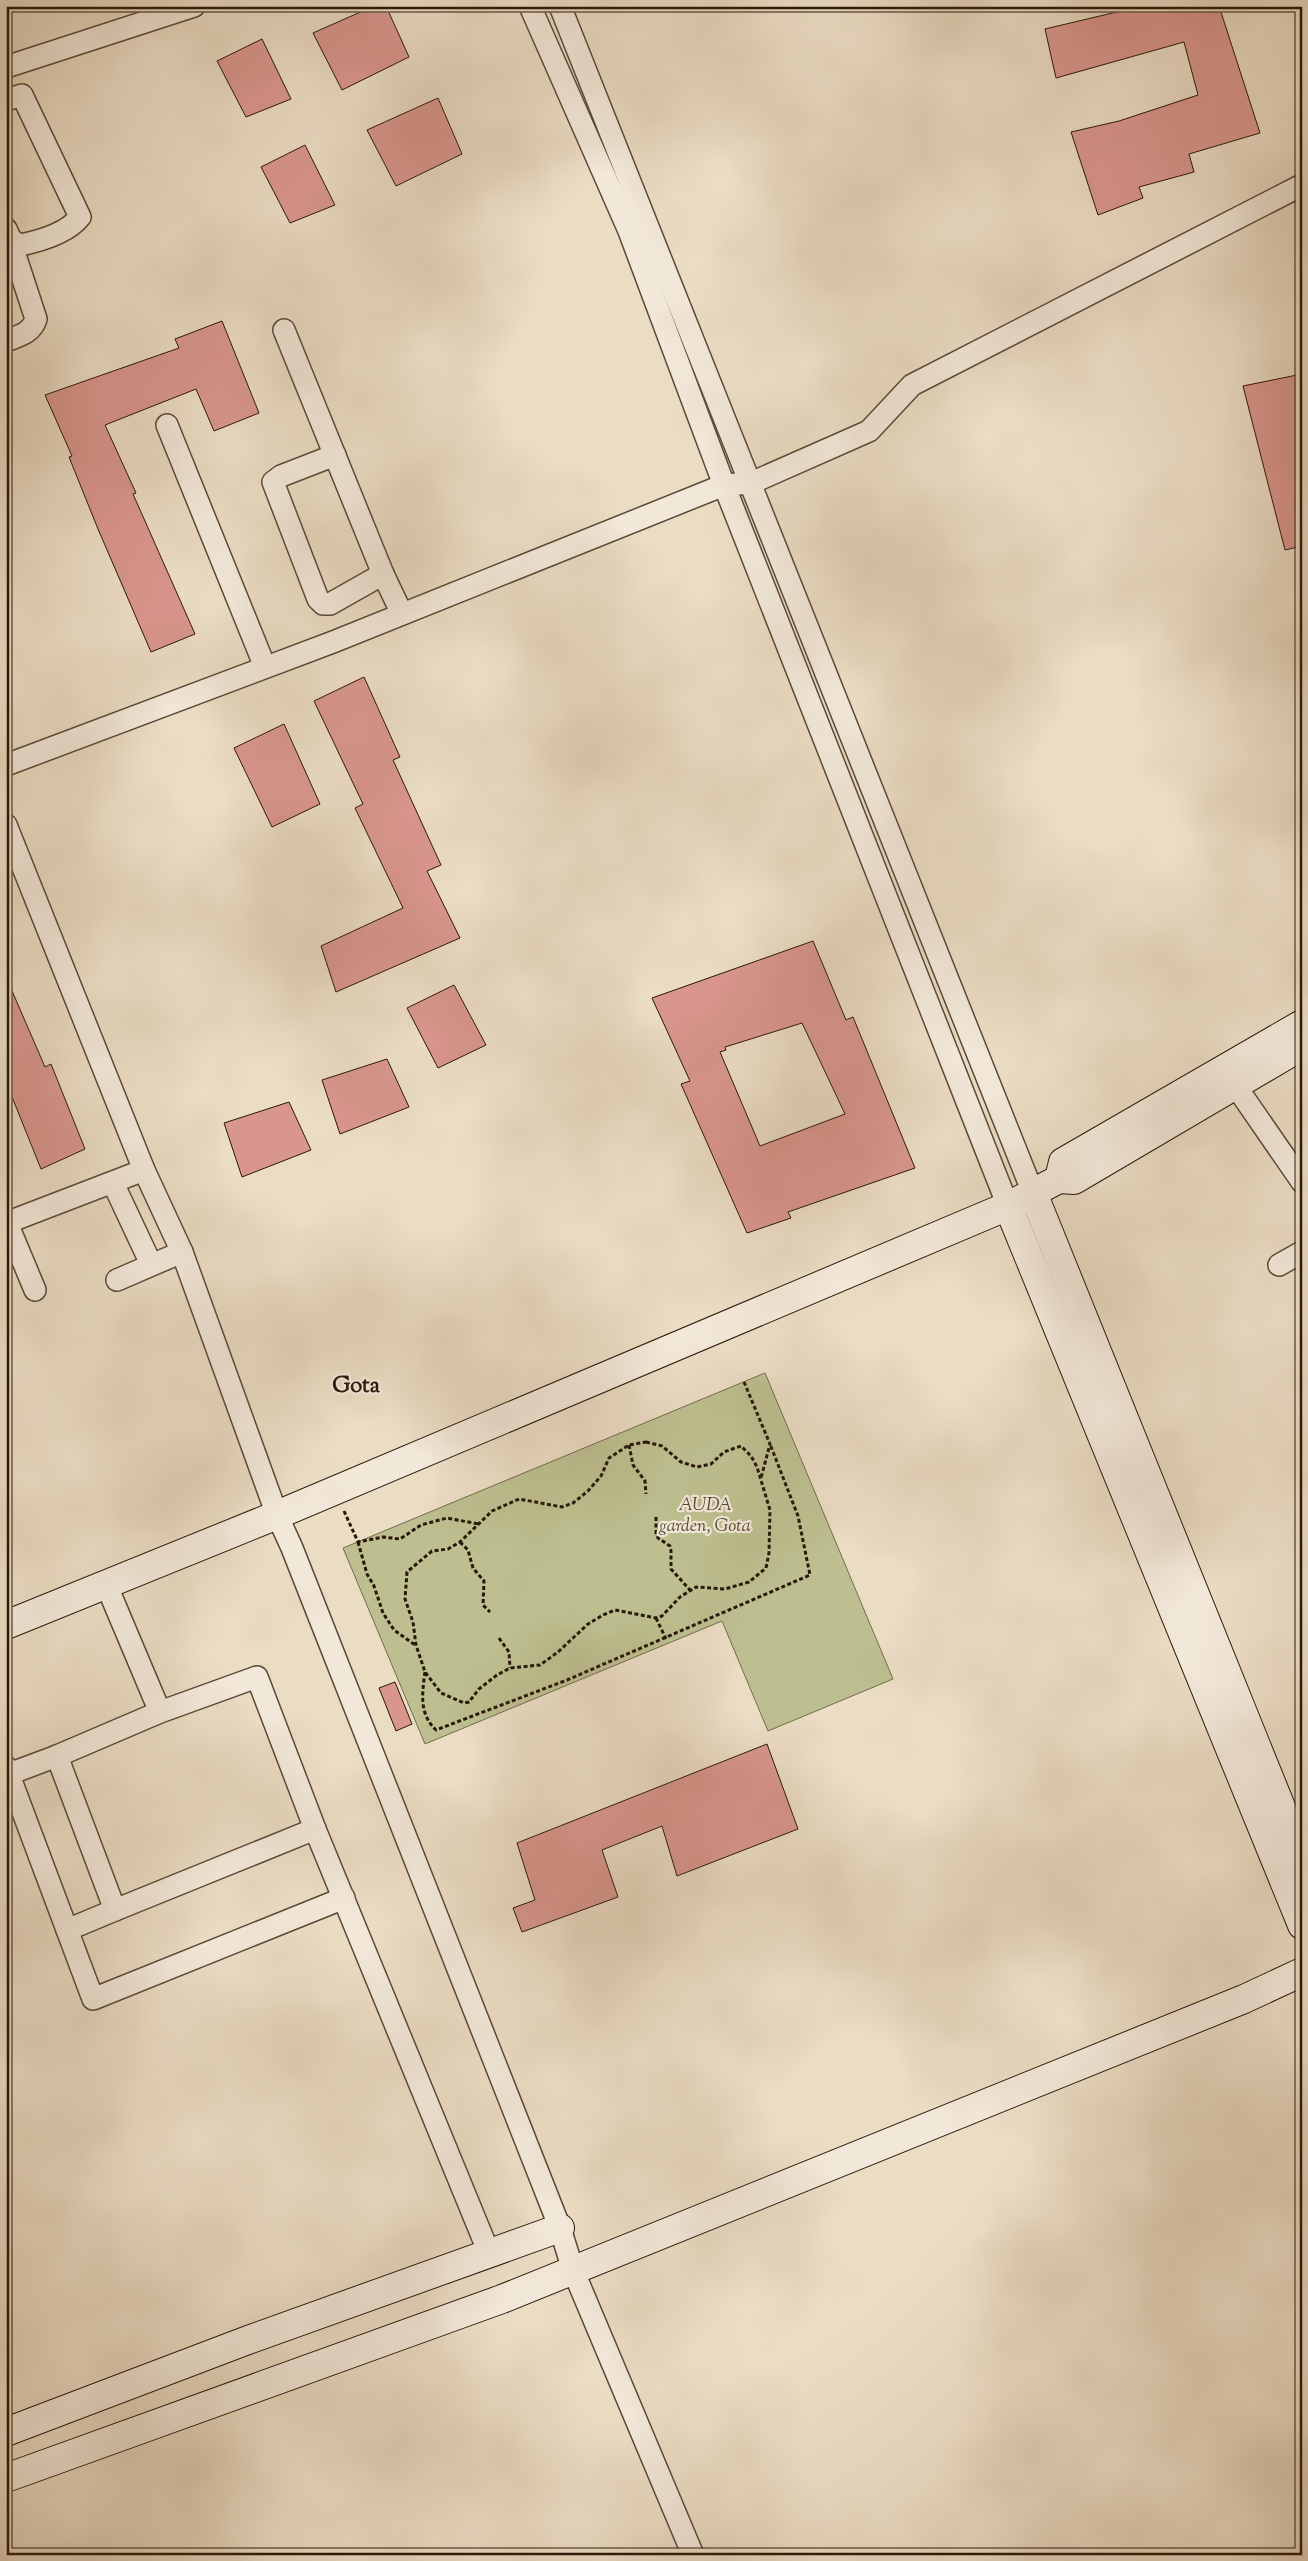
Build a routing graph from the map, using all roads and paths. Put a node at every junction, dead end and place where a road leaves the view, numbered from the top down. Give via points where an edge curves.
1 (194, 6) edge
2 (530, 6) edge
3 (560, 6) edge
4 (10, 66) edge
5 (14, 98) edge
6 (1302, 185) edge
7 (6, 229) edge
8 (16, 258) dead end
9 (284, 330) dead end
10 (6, 341) edge
11 (167, 425) dead end
12 (334, 455) junction
13 (751, 483) junction
14 (724, 485) junction
15 (383, 574) junction
16 (402, 614) junction
17 (265, 667) junction
18 (6, 766) edge
19 (6, 824) edge
20 (1302, 1024) edge
21 (1302, 1046) edge
22 (1235, 1085) junction
23 (144, 1170) junction
24 (1059, 1178) junction
25 (1302, 1182) edge
26 (113, 1183) junction
27 (1033, 1193) junction
28 (1008, 1206) junction
29 (7, 1223) edge
30 (182, 1252) junction
31 (1302, 1252) edge
32 (151, 1264) junction
33 (1279, 1265) dead end
34 (117, 1280) dead end
35 (34, 1290) dead end
36 (744, 1382) dead end
37 (770, 1444) junction
38 (629, 1445) junction
39 (761, 1479) junction
40 (334, 1491) junction
41 (646, 1494) dead end
42 (277, 1515) junction
43 (656, 1517) dead end
44 (480, 1524) junction
45 (358, 1542) junction
46 (460, 1542) junction
47 (106, 1584) junction
48 (690, 1590) junction
49 (490, 1612) dead end
50 (656, 1618) junction
51 (6, 1625) edge
52 (499, 1638) dead end
53 (666, 1639) junction
54 (416, 1645) junction
55 (510, 1668) junction
56 (425, 1672) junction
57 (160, 1712) junction
58 (57, 1756) junction
59 (8, 1770) edge
60 (316, 1829) junction
61 (1302, 1859) edge
62 (344, 1898) junction
63 (115, 1910) junction
64 (1302, 1925) edge
65 (67, 1930) junction
66 (1302, 1972) edge
67 (560, 2228) junction
68 (489, 2253) junction
69 (573, 2270) junction
70 (6, 2432) edge
71 (6, 2478) edge
72 (693, 2555) edge

1 - 4 street
2 - 14 street via 629,230
3 - 13 street
4 - 5 street
5 - 7 street via 80,217 73,226 20,245 11,240
6 - 13 street via 912,384 869,431
8 - 10 street via 36,319 26,333
9 - 12 street
11 - 17 street
12 - 15 street
12 - 15 street via 273,482 314,590 323,604 330,604
13 - 14 street
13 - 27 street
14 - 16 street
14 - 28 street
15 - 16 street
16 - 17 street
17 - 18 street
19 - 23 street
20 - 24 street via 1063,1162
21 - 22 street
22 - 24 street via 1074,1180
22 - 25 street
23 - 26 street
23 - 30 street
24 - 27 street
26 - 29 street
26 - 32 street
27 - 28 street
27 - 61 street
28 - 40 street
28 - 64 street
29 - 35 street
30 - 32 street
30 - 42 street
31 - 33 street
32 - 34 street
36 - 37 path
37 - 39 path
37 - 53 path via 798,1516 810,1575
38 - 39 path via 646,1442 662,1446 681,1462 697,1467 711,1464 724,1452 740,1446 751,1456
38 - 41 path via 633,1465 645,1481
38 - 44 path via 608,1458 601,1476 573,1503 562,1507 519,1498 492,1511
39 - 48 path via 770,1510 766,1568 739,1586 725,1589 703,1586
40 - 42 street
40 - 45 path
42 - 47 street
42 - 67 street
43 - 48 path via 658,1538 670,1546 671,1569
44 - 45 path via 447,1518 420,1525 400,1539 383,1537
44 - 46 path
45 - 54 path via 383,1613 394,1630
46 - 49 path via 468,1550 473,1568 484,1581 483,1605
46 - 54 path via 432,1551 407,1572 406,1599
47 - 51 street
47 - 57 street
48 - 50 path via 670,1610
50 - 53 path
50 - 55 path via 614,1610 588,1624 540,1664
52 - 55 path via 510,1652
53 - 56 path via 436,1730 428,1722 421,1698
54 - 56 path
55 - 56 path via 496,1675 469,1702 464,1703 442,1692
57 - 58 street
57 - 60 street via 257,1677
58 - 59 street
58 - 63 street
59 - 65 street
60 - 62 street
60 - 63 street
62 - 65 street via 93,1998
62 - 68 street
63 - 65 street
66 - 69 street via 1244,1999
67 - 68 street
67 - 69 street
68 - 70 street
69 - 71 street via 502,2299
69 - 72 street

